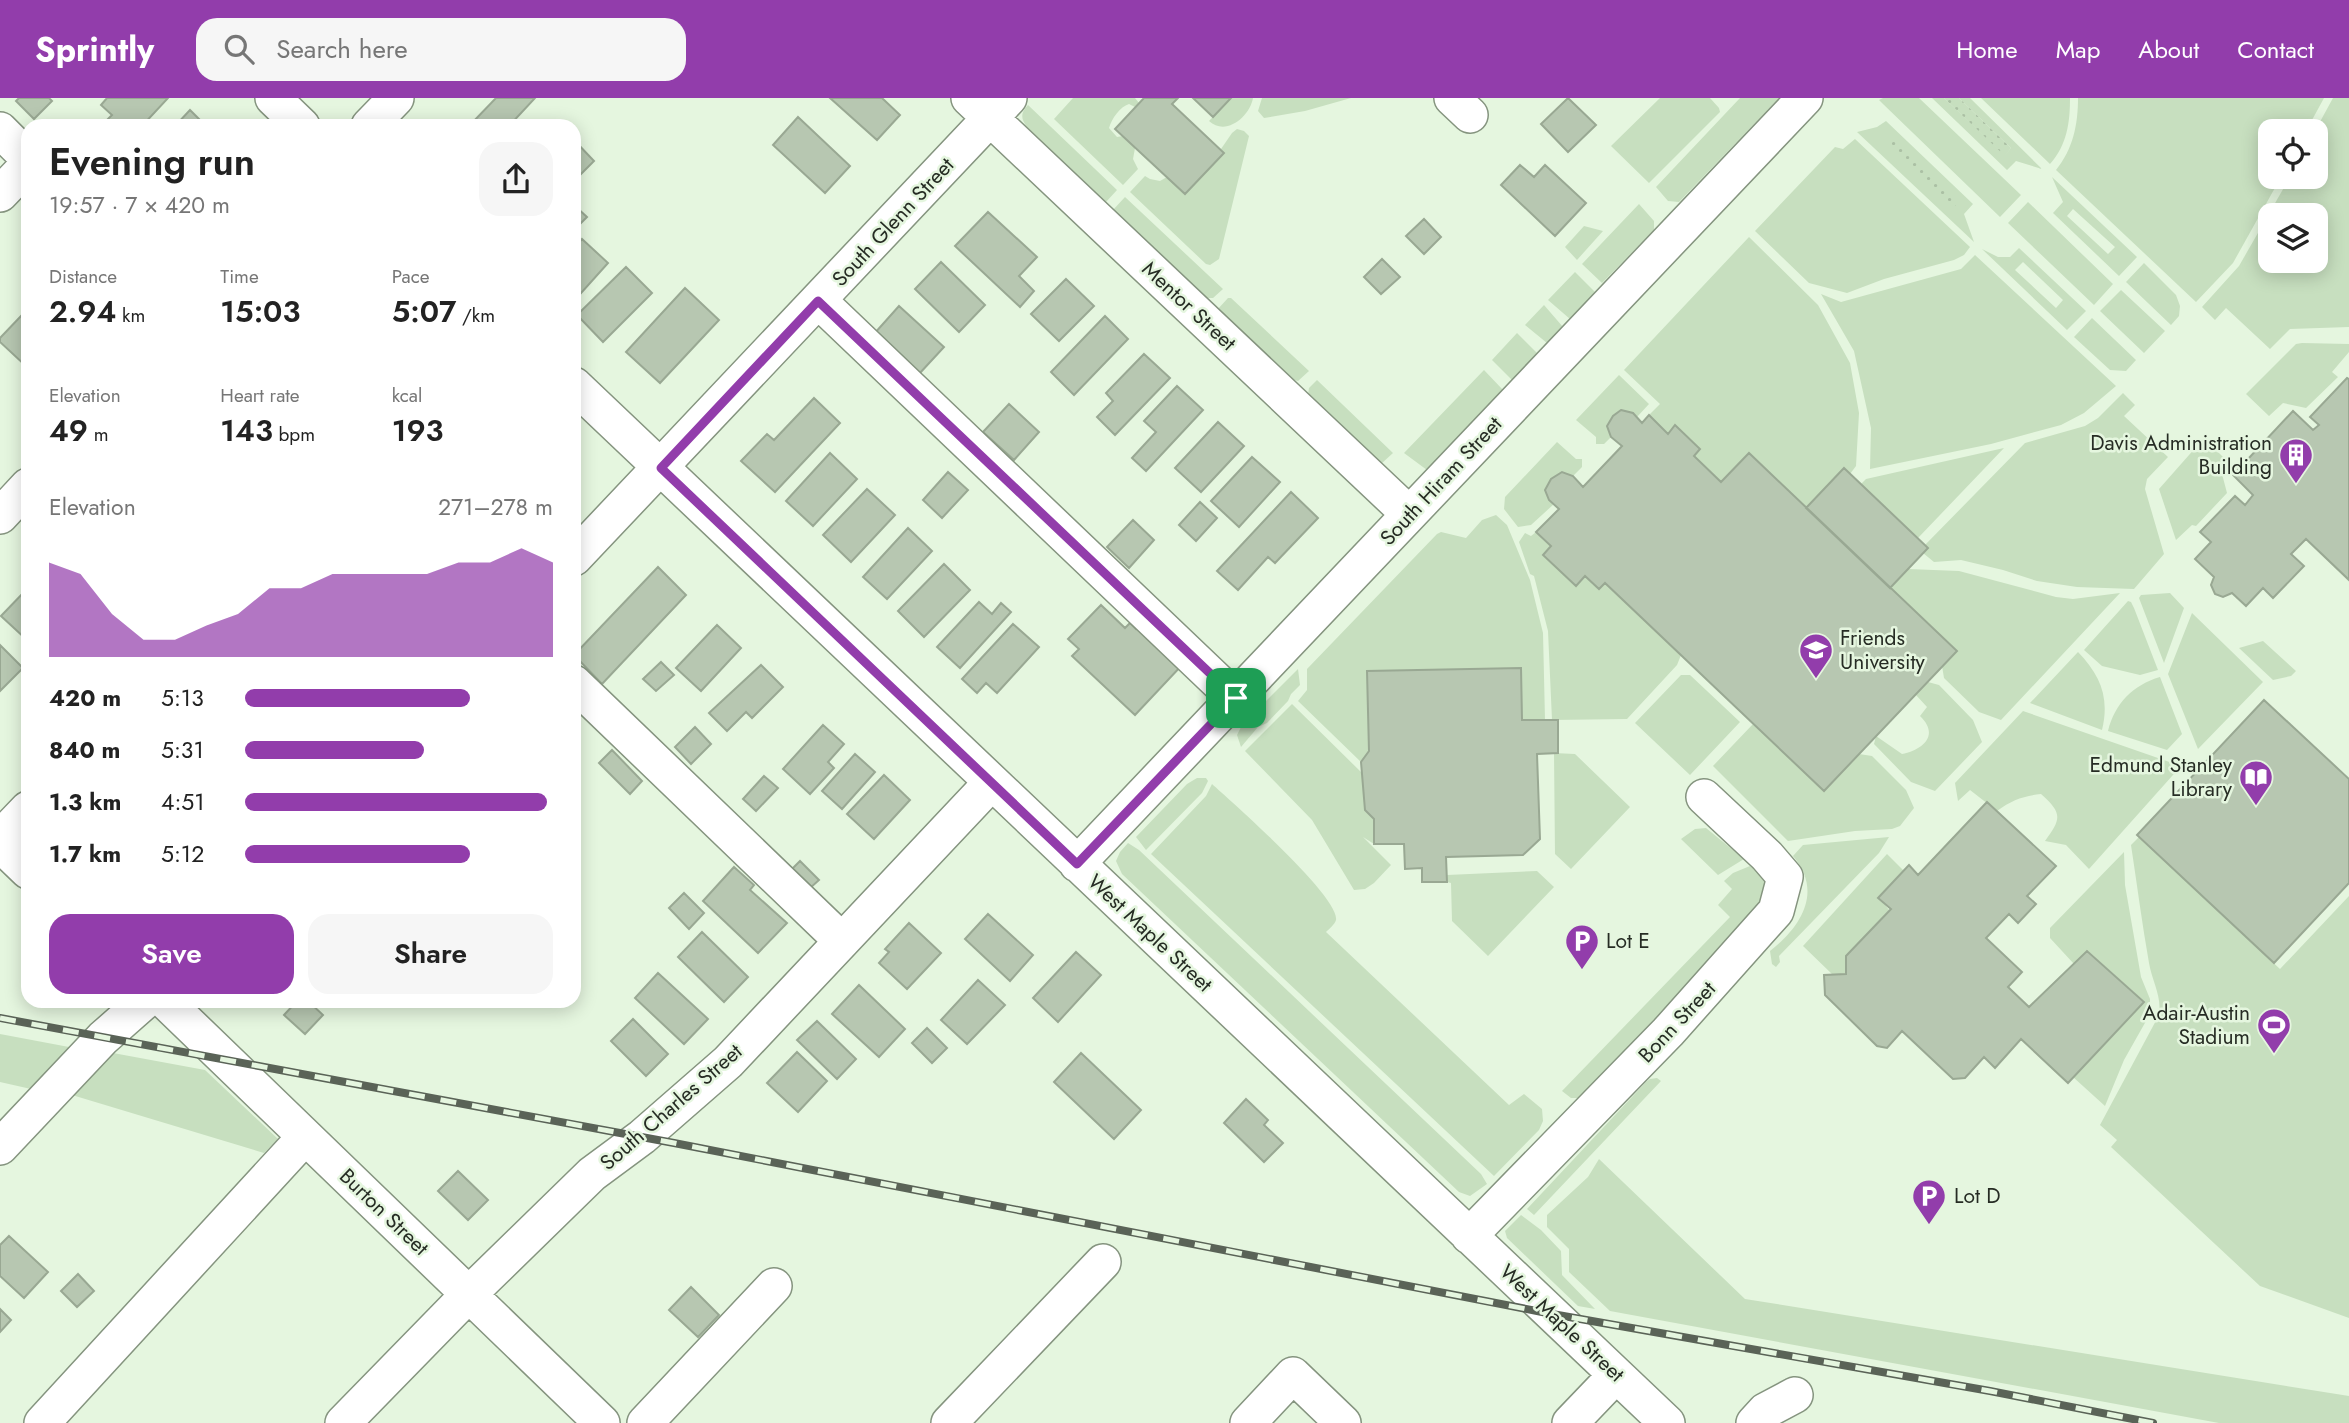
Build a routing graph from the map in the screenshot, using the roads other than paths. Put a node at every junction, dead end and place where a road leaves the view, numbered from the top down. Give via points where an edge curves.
1 (273, 98) edge
2 (396, 98) edge
3 (1805, 98) edge
4 (989, 105) edge
5 (295, 119) edge
6 (376, 119) edge
7 (0, 130) edge
8 (21, 151) edge
9 (21, 172) edge
10 (0, 194) edge
11 (818, 301) junction
12 (581, 392) edge
13 (661, 468) junction
14 (21, 494) edge
15 (1409, 514) junction
16 (0, 516) edge
17 (581, 551) edge
18 (581, 689) edge
19 (1236, 698) junction
20 (991, 783) junction
21 (1704, 797) dead end
22 (21, 816) edge
23 (0, 838) edge
24 (0, 844) edge
25 (21, 864) edge
26 (1077, 864) junction
27 (842, 941) junction
28 (137, 1008) edge
29 (172, 1008) edge
30 (305, 1137) junction
31 (0, 1147) edge
32 (1469, 1236) junction
33 (1103, 1262) dead end
34 (774, 1286) dead end
35 (469, 1294) junction
36 (1616, 1375) junction
37 (1795, 1395) dead end
38 (42, 1423) edge
39 (343, 1423) edge
40 (602, 1423) edge
41 (645, 1423) edge
42 (950, 1423) edge
43 (1248, 1423) edge
44 (1343, 1423) edge
45 (1570, 1423) edge
46 (1667, 1423) edge
47 (1754, 1423) edge

1 - 5 street
2 - 6 street
3 - 15 street, South Hiram Street
4 - 11 street, South Glenn Street
4 - 15 street, Mentor Street
7 - 8 street
9 - 10 street
11 - 13 street, South Glenn Street
11 - 19 street
12 - 13 street, West Maple Street
13 - 17 street, South Glenn Street
13 - 20 street, West Maple Street
14 - 16 street
15 - 19 street, South Hiram Street
18 - 27 street
19 - 26 street, South Hiram Street
20 - 26 street, West Maple Street
20 - 27 street, South Charles Street
21 - 32 street, Bonn Street via 1785,877 1776,911 1668,1032
22 - 23 street
24 - 25 street
26 - 32 street, West Maple Street
27 - 35 street, South Charles Street via 728,1062 593,1174
28 - 31 street
29 - 30 street, Burton Street
30 - 35 street, Burton Street
30 - 38 street
32 - 36 street, West Maple Street
33 - 42 street
34 - 41 street
35 - 39 street, South Charles Street
35 - 40 street, Burton Street
36 - 45 street
36 - 46 street, West Maple Street
37 - 47 street via 1765,1411
43 - 44 street via 1293,1375

